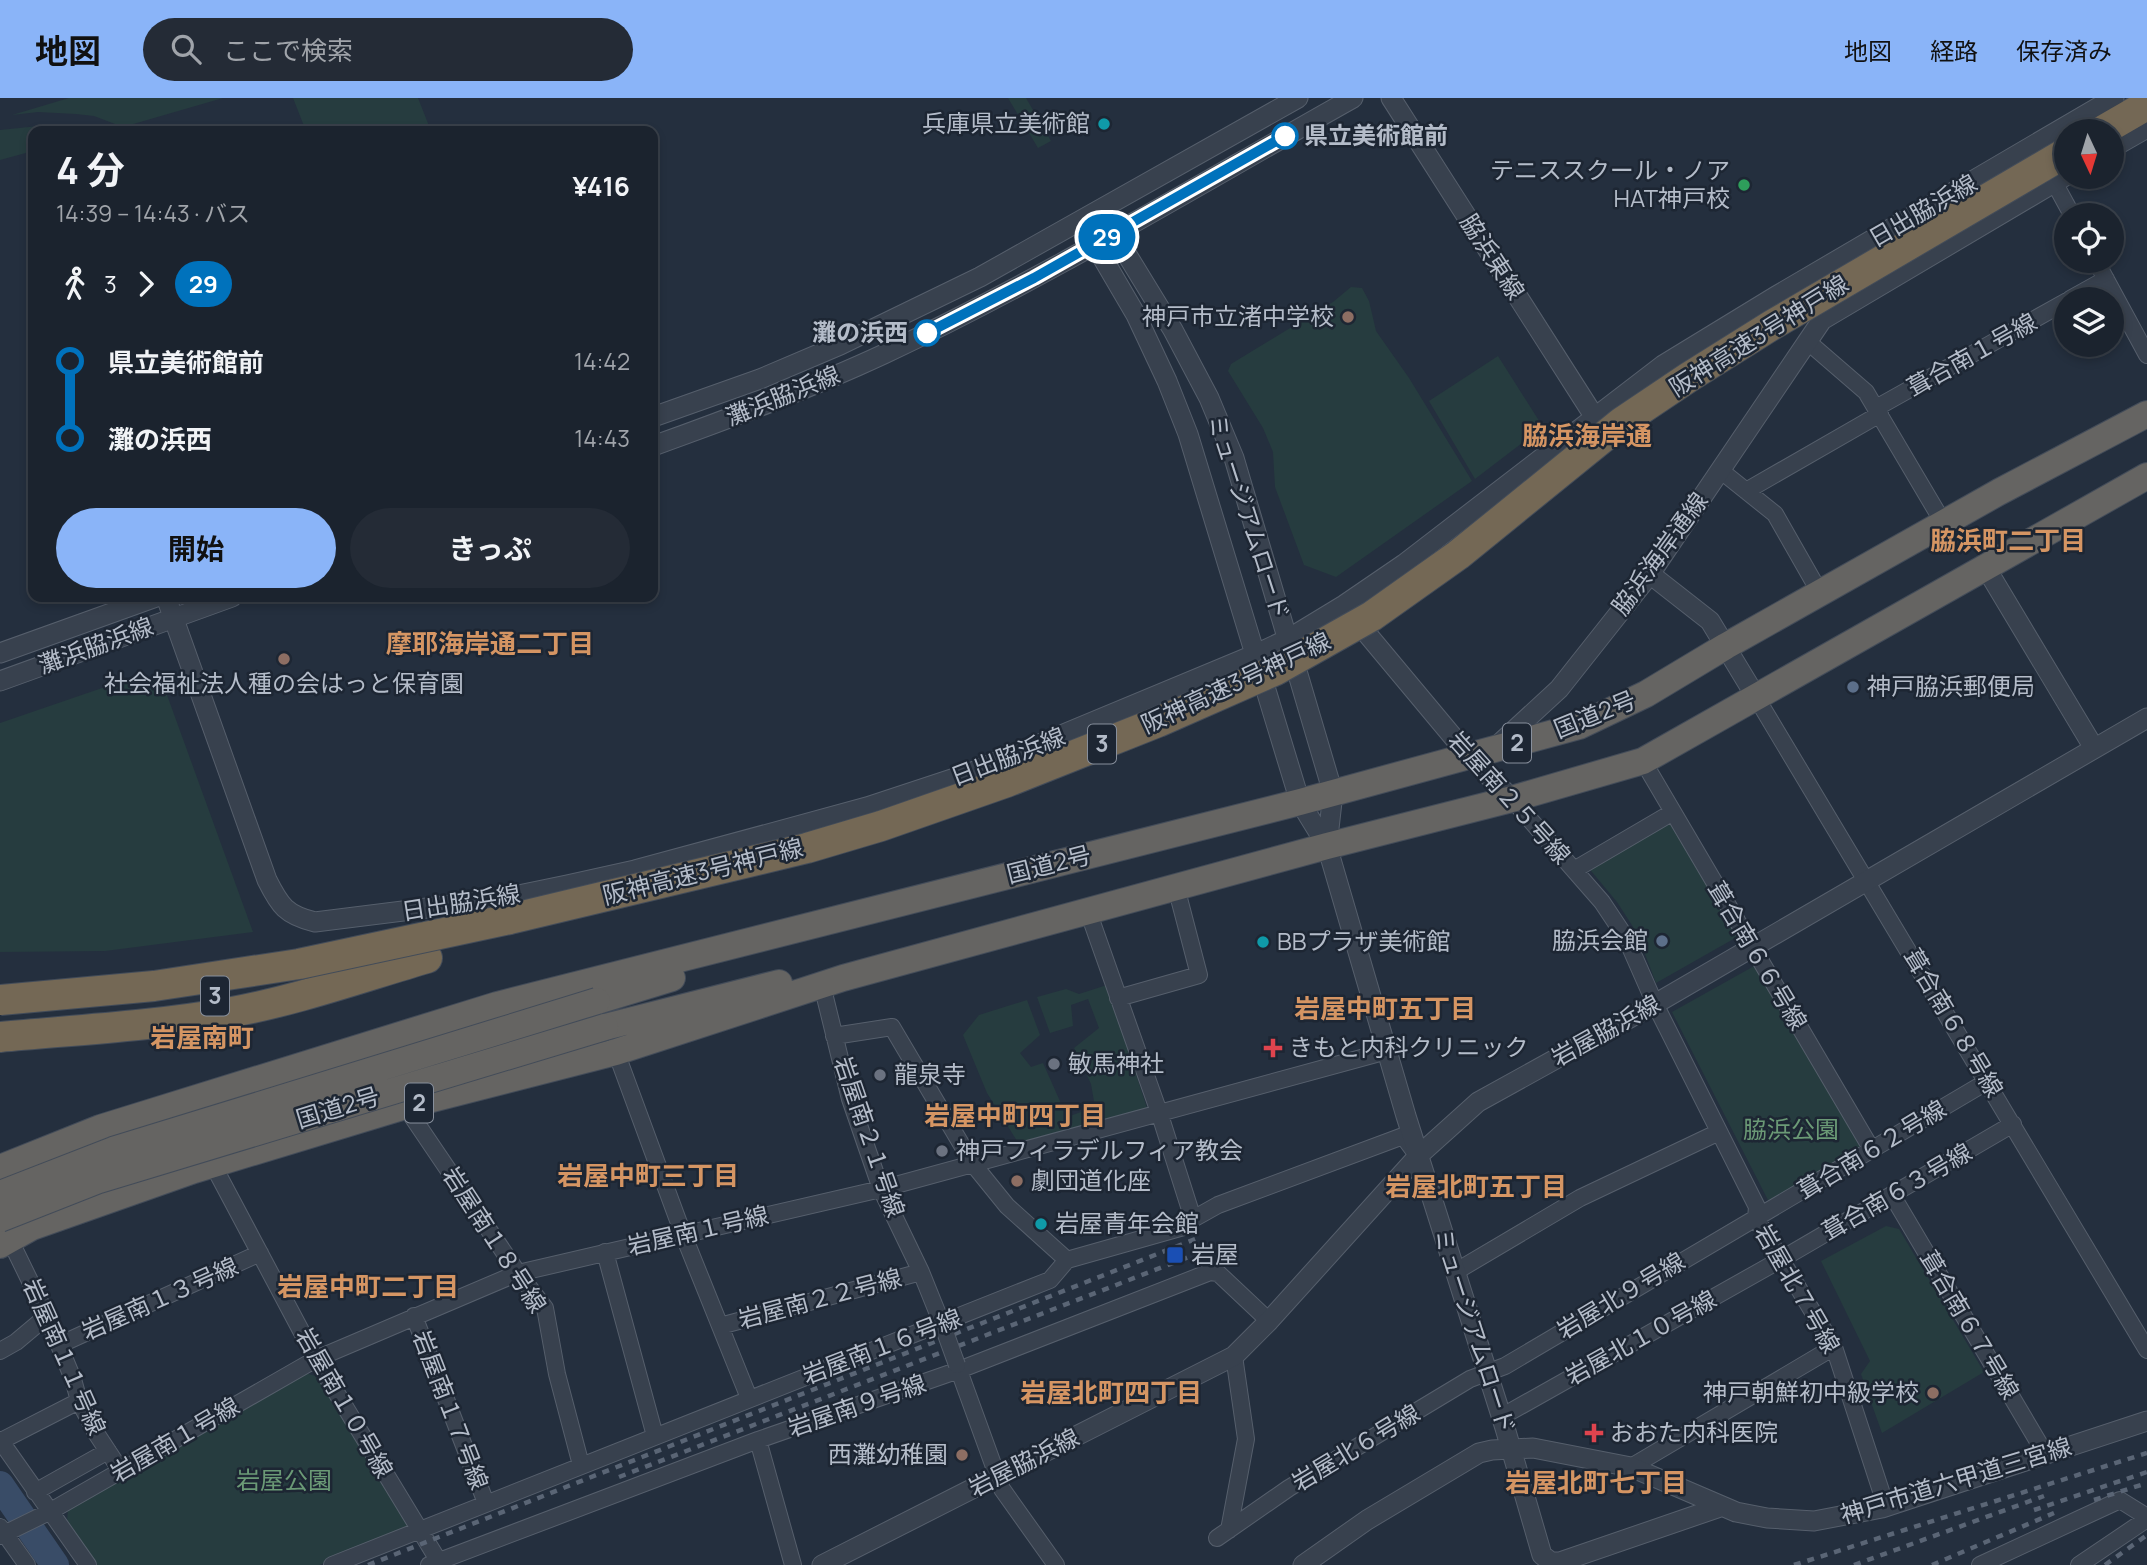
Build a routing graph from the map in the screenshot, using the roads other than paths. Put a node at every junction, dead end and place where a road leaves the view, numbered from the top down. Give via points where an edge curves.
1 (1298, 98) edge
2 (1353, 98) edge
3 (1391, 98) edge
4 (2114, 98) edge
5 (2147, 105) edge
6 (2123, 119) edge
7 (2147, 127) edge
8 (2124, 140) edge
9 (2054, 160) edge
10 (2054, 181) edge
11 (2054, 181) edge
12 (1100, 210) junction
13 (1081, 221) junction
14 (1113, 233) junction
15 (1094, 244) junction
16 (2103, 273) edge
17 (2106, 279) junction
18 (2092, 287) edge
19 (2054, 309) edge
20 (1807, 341) junction
21 (2147, 355) edge
22 (1878, 411) junction
23 (2147, 414) edge
24 (658, 416) edge
25 (1594, 416) junction
26 (658, 444) edge
27 (1720, 470) junction
28 (2147, 476) edge
29 (1746, 491) junction
30 (1944, 524) junction
31 (1986, 568) junction
32 (1650, 574) junction
33 (1820, 593) junction
34 (142, 602) edge
35 (168, 602) edge
36 (218, 602) edge
37 (1343, 605) junction
38 (173, 618) junction
39 (1288, 639) junction
40 (1726, 646) junction
41 (0, 653) edge
42 (1256, 654) junction
43 (0, 681) edge
44 (1756, 697) junction
45 (2147, 718) edge
46 (2094, 748) junction
47 (1481, 753) junction
48 (1643, 761) junction
49 (1333, 793) junction
50 (1512, 799) junction
51 (1300, 802) junction
52 (1673, 812) junction
53 (1327, 846) junction
54 (1574, 870) junction
55 (1867, 880) junction
56 (1176, 887) junction
57 (1088, 911) junction
58 (827, 922) junction
59 (434, 946) junction
60 (1752, 947) junction
61 (833, 982) junction
62 (0, 985) edge
63 (1118, 998) junction
64 (0, 1000) edge
65 (1655, 1004) junction
66 (0, 1020) edge
67 (835, 1036) junction
68 (0, 1037) edge
69 (1387, 1051) junction
70 (617, 1052) junction
71 (1988, 1081) junction
72 (175, 1105) junction
73 (405, 1106) junction
74 (1160, 1115) junction
75 (2013, 1124) junction
76 (1719, 1132) junction
77 (1872, 1150) junction
78 (1418, 1156) junction
79 (973, 1164) junction
80 (204, 1167) junction
81 (0, 1168) edge
82 (881, 1189) junction
83 (0, 1194) edge
84 (1892, 1195) junction
85 (1756, 1218) junction
86 (1192, 1219) junction
87 (8, 1234) edge
88 (683, 1234) junction
89 (605, 1252) junction
90 (261, 1253) junction
91 (1067, 1260) junction
92 (1780, 1260) junction
93 (921, 1272) junction
94 (1455, 1272) junction
95 (518, 1273) junction
96 (47, 1316) junction
97 (414, 1316) junction
98 (1269, 1321) junction
99 (720, 1326) junction
100 (943, 1327) junction
101 (59, 1345) junction
102 (1834, 1347) junction
103 (2147, 1350) edge
104 (0, 1351) edge
105 (1234, 1356) junction
106 (316, 1359) junction
107 (958, 1368) junction
108 (1486, 1373) junction
109 (749, 1398) junction
110 (79, 1401) junction
111 (1501, 1417) junction
112 (2147, 1421) edge
113 (655, 1436) junction
114 (758, 1440) junction
115 (0, 1441) edge
116 (1511, 1449) junction
117 (108, 1451) junction
118 (2046, 1455) junction
119 (581, 1465) junction
120 (1631, 1467) junction
121 (121, 1471) junction
122 (998, 1476) junction
123 (35, 1492) junction
124 (486, 1503) junction
125 (1720, 1507) junction
126 (1881, 1508) junction
127 (49, 1512) junction
128 (2147, 1518) edge
129 (420, 1531) junction
130 (2, 1533) edge
131 (1048, 1562) edge
132 (436, 1564) edge
133 (27, 1565) edge
134 (88, 1565) edge
135 (331, 1565) edge
136 (793, 1565) edge
137 (822, 1565) edge
138 (1303, 1565) edge
139 (1980, 1565) edge
140 (2079, 1565) edge

1 - 12 street, 灘浜脇浜線
2 - 14 street, 灘浜脇浜線
3 - 25 street, 脇浜東線
4 - 25 street, 日出脇浜線 via 1663,365
5 - 6 highway
7 - 8 highway
9 - 59 highway, 阪神高速3号神戸線 / 3, bridge via 1689,377 1622,422 1408,592 1276,670 1019,777 881,826
10 - 59 highway, 阪神高速3号神戸線 / 3 via 1700,394 1636,437 1418,606 1340,657 1263,697 1048,787 832,861
11 - 20 street, 脇浜海岸通線 via 1822,320
12 - 13 street, 灘浜脇浜線
12 - 14 street, ミュージアムロード
13 - 15 street, ミュージアムロード
13 - 24 street, 灘浜脇浜線 via 841,345
14 - 15 street, 灘浜脇浜線
14 - 39 street, ミュージアムロード via 1209,398 1234,458
15 - 26 street, 灘浜脇浜線 via 882,355
15 - 42 street, ミュージアムロード via 1141,326 1188,434
16 - 17 street
17 - 18 street, 葺合南１号線
17 - 21 street
19 - 22 street, 葺合南１号線
20 - 22 street via 1866,392
20 - 27 street, 脇浜海岸通線
22 - 29 street, 葺合南１号線
22 - 30 street
23 - 30 highway, 国道2号 / 2
25 - 37 street, 日出脇浜線
27 - 29 street
27 - 32 street, 脇浜海岸通線
28 - 31 highway, 国道2号 / 2
29 - 33 street via 1784,526
30 - 33 highway, 国道2号 / 2
31 - 44 highway, 国道2号 / 2
31 - 46 street
32 - 40 street via 1710,621
32 - 47 street, 脇浜海岸通線 via 1559,689
33 - 40 highway, 国道2号 / 2
34 - 41 street, 灘浜脇浜線
35 - 38 street, 日出脇浜線
36 - 38 street, 灘浜脇浜線
37 - 39 street, 日出脇浜線
37 - 47 street, 岩屋南２５号線
38 - 42 street, 日出脇浜線 via 267,880 279,904 296,918 315,922 499,899 647,867 855,811 970,773
38 - 43 street, 灘浜脇浜線
39 - 42 street, 日出脇浜線
39 - 49 street, ミュージアムロード
40 - 44 street
40 - 47 highway, 国道2号 / 2 via 1646,694 1579,726
42 - 51 street, ミュージアムロード
44 - 48 highway, 国道2号 / 2
44 - 55 street, 葺合南６８号線
45 - 46 street, 岩屋脇浜線
46 - 55 street, 岩屋脇浜線
47 - 49 highway, 国道2号 / 2
47 - 50 street, 岩屋南２５号線
48 - 50 highway, 国道2号 / 2
48 - 52 street, 葺合南６６号線
49 - 51 highway, 国道2号 / 2
49 - 53 street, ミュージアムロード
50 - 53 highway, 国道2号 / 2
50 - 54 street, 岩屋南２５号線
51 - 53 street, ミュージアムロード
51 - 58 highway, 国道2号 / 2
52 - 54 street
52 - 60 street, 葺合南６６号線
53 - 56 highway, 国道2号 / 2
53 - 69 street, ミュージアムロード
54 - 65 street, 岩屋南２５号線 via 1626,938
55 - 60 street, 岩屋脇浜線
55 - 71 street, 葺合南６８号線
56 - 57 highway, 国道2号 / 2
56 - 63 street via 1199,975
57 - 61 highway, 国道2号 / 2
57 - 63 street
58 - 72 highway, 国道2号 / 2 via 497,1005
58 - 83 highway, 国道2号 / 2, bridge via 733,960 113,1150
59 - 62 highway, bridge via 316,948 183,969
59 - 64 highway, 阪神高速3号神戸線 / 3, bridge via 154,986
59 - 66 highway, 阪神高速3号神戸線 / 3 via 241,993
59 - 68 highway via 273,1003 229,1013
60 - 65 street, 岩屋脇浜線
60 - 77 street, 葺合南６６号線
61 - 67 street, 岩屋南２１号線
61 - 70 highway, 国道2号 / 2
61 - 87 highway, 国道2号 / 2, bridge via 774,983 605,1027 99,1180
63 - 74 street
65 - 76 street, 岩屋北７号線
65 - 78 street, 岩屋脇浜線 via 1478,1102
67 - 79 street via 892,1027
67 - 82 street, 岩屋南２１号線 via 850,1099
69 - 74 street, 岩屋南１号線
69 - 78 street, ミュージアムロード
70 - 73 highway, 国道2号 / 2
70 - 88 street
71 - 75 street, 葺合南６８号線
71 - 77 street, 葺合南６２号線
72 - 80 highway
72 - 81 highway, 国道2号 / 2 via 100,1128
73 - 80 highway, 国道2号 / 2
73 - 95 street, 岩屋南１８号線
74 - 79 street, 岩屋南１号線
74 - 86 street
75 - 84 street, 葺合南６３号線
75 - 103 street, 葺合南６８号線
76 - 85 street, 岩屋北７号線 via 1756,1207
76 - 94 street via 1580,1198
77 - 85 street, 葺合南６２号線
78 - 86 street, 岩屋南１６号線 via 1403,1136 1218,1205
78 - 94 street, ミュージアムロード
78 - 98 street, 岩屋脇浜線
79 - 82 street, 岩屋南１号線
79 - 91 street via 1007,1206
80 - 87 highway, 国道2号 / 2
80 - 90 street, 岩屋南１０号線
82 - 88 street, 岩屋南１号線
82 - 93 street, 岩屋南２１号線
84 - 92 street, 葺合南６３号線
84 - 118 street, 葺合南６７号線
85 - 92 street, 岩屋北７号線
85 - 108 street, 岩屋北９号線
86 - 91 street, 岩屋南１６号線 via 1187,1226
87 - 96 street, 岩屋南１１号線
88 - 89 street, 岩屋南１号線
88 - 99 street
89 - 95 street, 岩屋南１号線
89 - 113 street
90 - 101 street, 岩屋南１３号線
90 - 106 street, 岩屋南１０号線
91 - 100 street, 岩屋南１６号線 via 1050,1280
92 - 102 street, 岩屋北７号線
92 - 111 street, 岩屋北１０号線
93 - 99 street, 岩屋南２２号線
93 - 100 street, 岩屋南２１号線
94 - 108 street, ミュージアムロード
95 - 97 street, 岩屋南１号線
95 - 119 street, 岩屋南１８号線 via 545,1308
96 - 101 street, 岩屋南１１号線
96 - 104 street
97 - 106 street, 岩屋南１号線
97 - 124 street, 岩屋南１７号線
98 - 105 street, 岩屋脇浜線
98 - 107 street, 岩屋南９号線 via 1218,1273 1210,1272
99 - 109 street
100 - 107 street, 岩屋南２１号線, bridge
100 - 109 street, 岩屋南１６号線
101 - 110 street, 岩屋南１１号線
102 - 120 street
102 - 126 street, 岩屋北７号線 via 1881,1491
105 - 108 street, 岩屋北６号線 via 1246,1439 1223,1534 1289,1488
105 - 122 street, 岩屋脇浜線
106 - 121 street, 岩屋南１号線
106 - 129 street, 岩屋南１０号線
107 - 114 street, 岩屋南９号線
107 - 122 street, 岩屋南２１号線
108 - 111 street, ミュージアムロード
109 - 113 street, 岩屋南１６号線
110 - 115 street
110 - 117 street, 岩屋南１１号線
111 - 116 street, ミュージアムロード
112 - 118 street, 神戸市道六甲道三宮線
113 - 119 street, 岩屋南１６号線
114 - 132 street, 岩屋南９号線
114 - 136 street
115 - 123 street
116 - 120 street, 神戸市道六甲道三宮線 via 1533,1448
116 - 125 street, ミュージアムロード via 1542,1555 1551,1562
116 - 138 street, 神戸市道六甲道三宮線 via 1479,1453 1367,1520
117 - 121 street, 岩屋南１１号線
117 - 123 street
118 - 126 street, 神戸市道六甲道三宮線
119 - 124 street, 岩屋南１６号線
120 - 125 street, 神戸市道六甲道三宮線
121 - 127 street, 岩屋南１号線
122 - 131 street, 岩屋南２１号線
122 - 137 street, 岩屋脇浜線
123 - 127 street
124 - 129 street, 岩屋南１６号線
125 - 126 street, 神戸市道六甲道三宮線 via 1798,1521
127 - 130 street, 岩屋南１号線
127 - 134 street
128 - 139 street via 2120,1500
128 - 140 street
129 - 132 street, 岩屋南１０号線
129 - 135 street, 岩屋南１６号線
130 - 133 street

